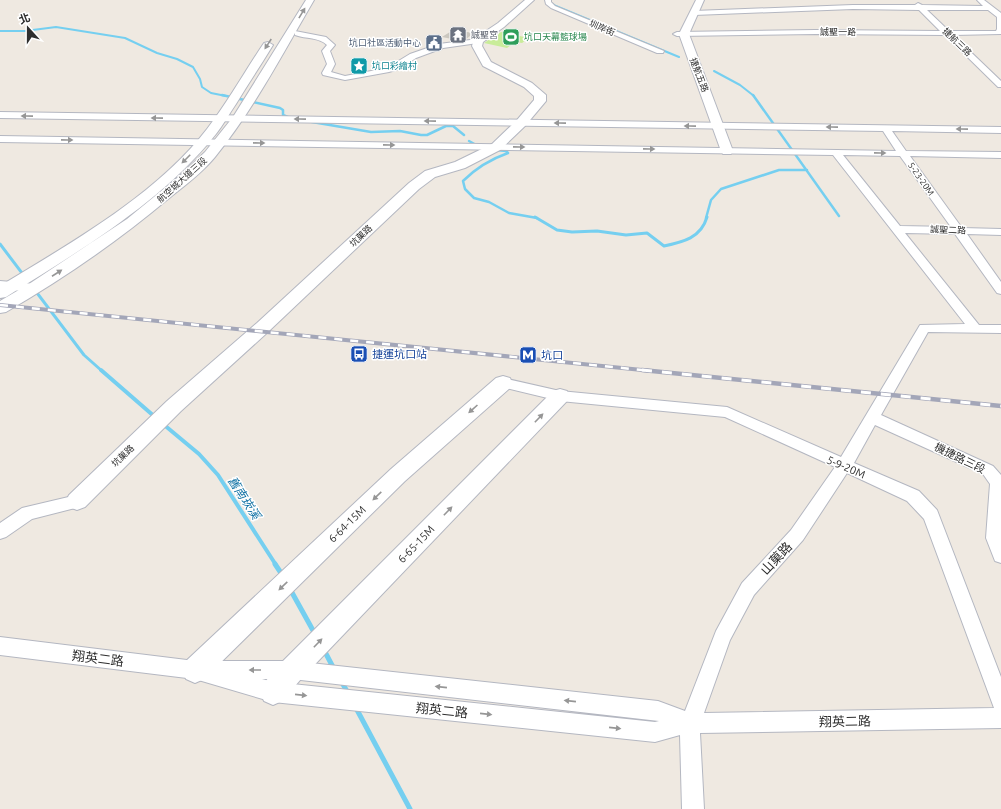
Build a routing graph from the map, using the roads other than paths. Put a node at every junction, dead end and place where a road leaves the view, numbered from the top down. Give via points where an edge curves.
1 (310, 0) edge
2 (530, 0) edge
3 (548, 0) edge
4 (692, 0) edge
5 (700, 0) edge
6 (794, 0) edge
7 (912, 0) edge
8 (980, 0) edge
9 (920, 8) junction
10 (990, 8) junction
11 (803, 12) junction
12 (694, 13) junction
13 (946, 33) junction
14 (275, 34) dead end
15 (298, 34) dead end
16 (681, 34) junction
17 (478, 41) junction
18 (660, 51) dead end
19 (1001, 85) edge
20 (0, 115) edge
21 (220, 118) junction
22 (238, 118) junction
23 (521, 123) junction
24 (714, 126) junction
25 (885, 128) junction
26 (1001, 130) edge
27 (0, 139) edge
28 (203, 142) junction
29 (220, 142) junction
30 (496, 147) junction
31 (722, 151) junction
32 (836, 153) junction
33 (903, 154) junction
34 (1001, 155) edge
35 (895, 229) junction
36 (958, 231) junction
37 (1001, 232) edge
38 (3, 288) edge
39 (35, 288) junction
40 (1001, 290) edge
41 (0, 308) edge
42 (975, 328) junction
43 (1001, 329) edge
44 (502, 383) joint
45 (560, 396) junction
46 (872, 417) junction
47 (844, 466) junction
48 (77, 502) joint
49 (0, 532) edge
50 (1001, 556) edge
51 (0, 646) edge
52 (195, 670) junction
53 (292, 670) junction
54 (273, 692) junction
55 (1001, 702) edge
56 (1001, 718) edge
57 (690, 723) junction
58 (693, 809) edge

22 -> 1 street, 航空城大道三段
2 - 17 street
3 - 18 street, 圳岸街 via 552,7
4 - 16 street via 678,29
5 - 12 street
6 - 11 street
7 - 9 street, 捷航三路
8 - 10 street
9 - 10 street
9 - 11 street via 853,7
9 - 13 street, 捷航三路
10 - 13 street, 誠聖一路 via 1000,16 1001,29 998,33
11 - 12 street
12 - 16 street
13 - 16 street, 誠聖一路 via 814,29
13 - 19 street, 捷航三路
14 -> 21 street, 航空城大道三段
15 - 17 street via 327,40 331,44 326,51 331,64 326,73 345,78 396,67 413,56 442,46
16 - 24 street, 捷航五路
17 - 23 street, 坑菓路 via 477,46 487,64 528,85 540,95 540,101
21 -> 20 street
21 - 22 street
21 - 28 street, 航空城大道三段
23 -> 22 street
22 - 29 street, 航空城大道三段
24 -> 23 street
23 - 30 street, 坑菓路
25 -> 24 street
24 - 31 street, 捷航五路
26 -> 25 street
25 - 33 street, 5-23-20M
27 -> 28 street
28 - 29 street
28 -> 38 street, 航空城大道三段 via 170,175 99,230
29 -> 30 street
39 -> 29 street, 航空城大道三段 via 156,204 187,177
30 -> 31 street
30 - 48 street, 坑菓路 via 460,165 430,174 414,186 174,406
31 - 32 street
32 -> 33 street
32 - 35 street
33 - 34 street
33 - 36 street, 5-23-20M
35 - 36 street, 誠聖二路
35 - 42 street
36 - 37 street, 誠聖二路
36 - 40 street, 5-23-20M
38 - 39 street
39 - 41 street, 航空城大道三段
42 - 43 street
42 - 46 street, 山菓路 via 924,328
44 - 45 street, 5-9-20M
44 -> 52 street, 6-64-15M via 398,475
45 - 47 street, 5-9-20M via 728,412
53 -> 45 street, 6-65-15M
46 - 47 street, 山菓路
46 - 50 street, 機捷路三段 via 988,470 998,483 994,538
47 - 55 street, 5-9-20M via 913,496 931,515
47 - 57 street, 山菓路 via 797,535 748,589 722,637
48 - 49 street via 28,513
51 - 52 street, 翔英二路
53 -> 52 street, 翔英二路
52 - 54 street, 翔英二路
53 - 54 street, 6-65-15M
57 -> 53 street, 翔英二路 via 658,711
54 -> 57 street, 翔英二路 via 655,732
56 - 57 street, 翔英二路
57 - 58 street, 山菓路

